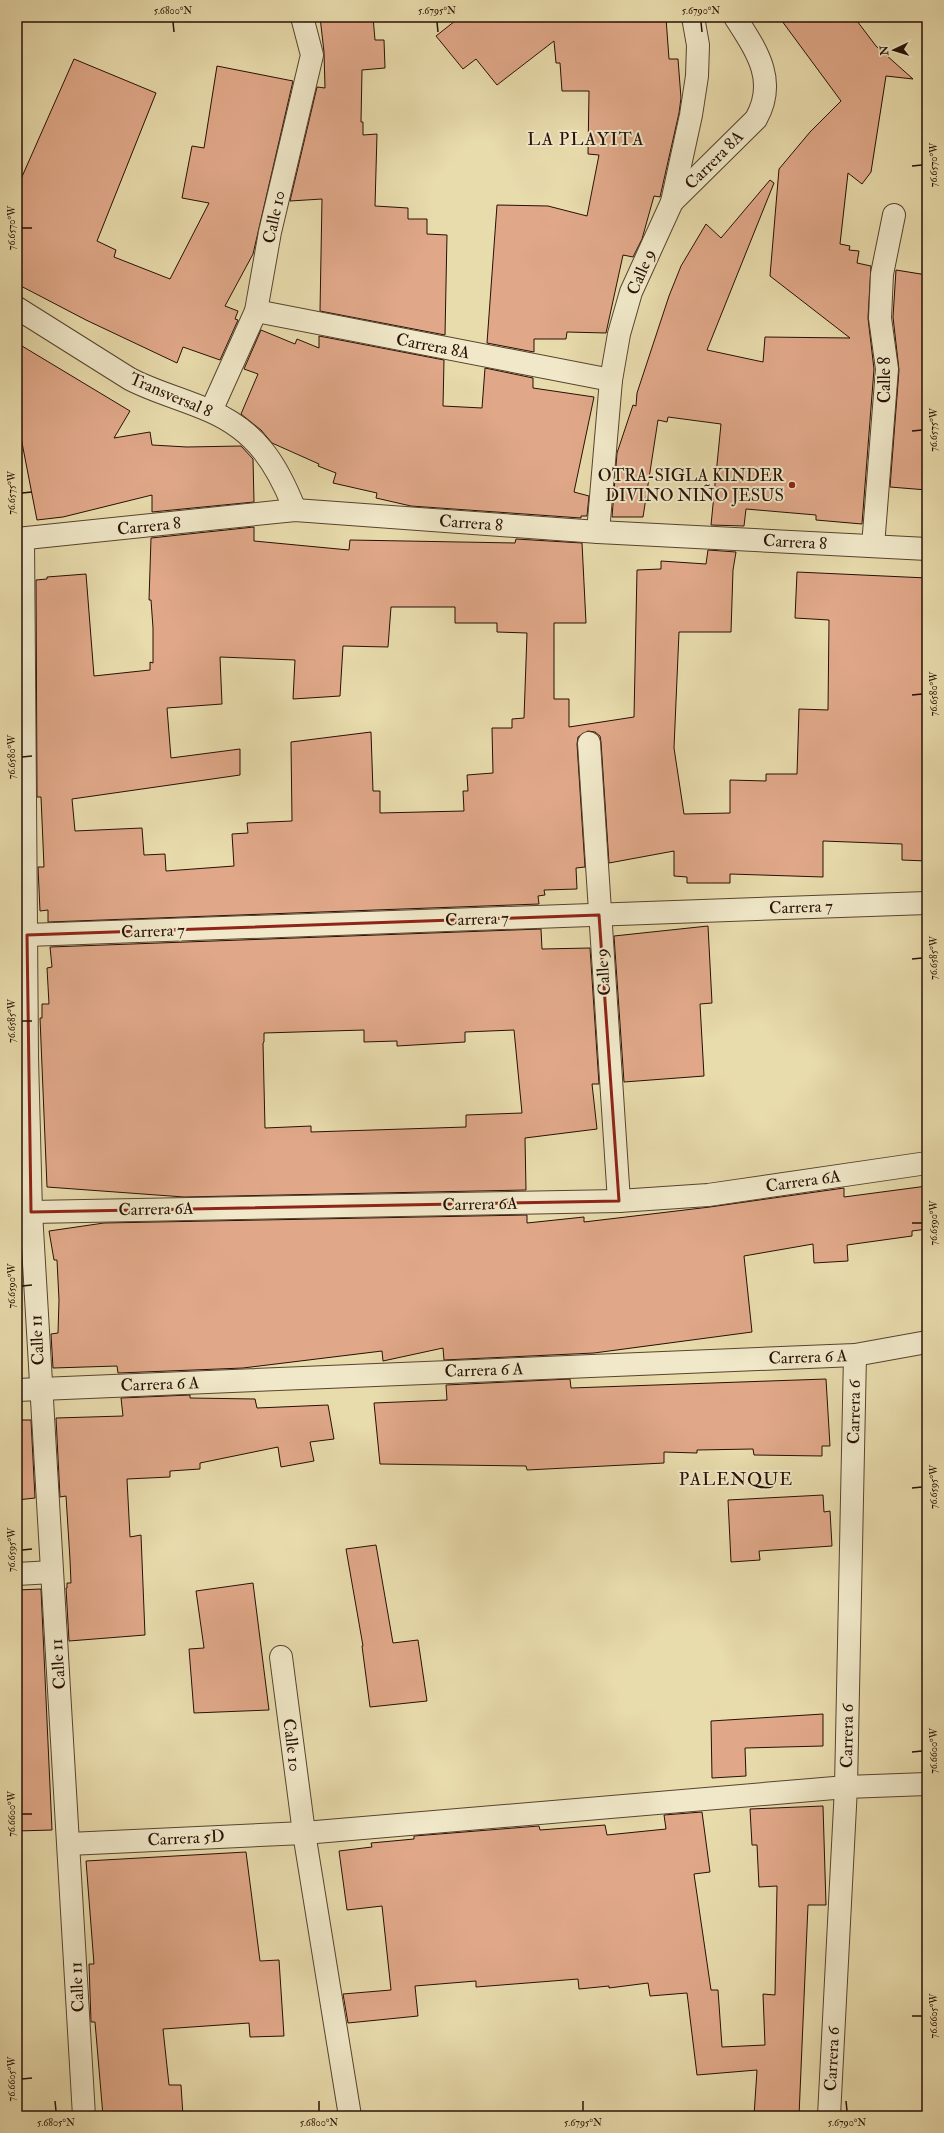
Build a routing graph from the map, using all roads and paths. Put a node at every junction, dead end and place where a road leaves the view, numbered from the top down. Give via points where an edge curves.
1 (302, 17) edge
2 (693, 17) edge
3 (735, 17) edge
4 (672, 202) junction
5 (894, 215) dead end
6 (17, 308) edge
7 (256, 312) junction
8 (611, 380) junction
9 (211, 411) junction
10 (295, 510) junction
11 (598, 532) junction
12 (20, 539) edge
13 (873, 546) junction
14 (927, 549) edge
15 (589, 743) dead end
16 (927, 903) edge
17 (599, 915) junction
18 (27, 935) junction
19 (22, 1057) edge
20 (927, 1163) edge
21 (619, 1201) junction
22 (31, 1212) junction
23 (927, 1342) edge
24 (855, 1355) junction
25 (40, 1389) junction
26 (17, 1390) edge
27 (52, 1572) junction
28 (17, 1574) edge
29 (281, 1657) dead end
30 (927, 1784) edge
31 (846, 1787) junction
32 (304, 1833) junction
33 (69, 1844) junction
34 (84, 2116) edge
35 (350, 2116) edge
36 (828, 2116) edge

1 - 7 street, Calle 10 via 312,55 270,232
2 - 4 street, Calle 9 via 698,45 697,76
3 - 4 street, Carrera 8A via 751,43 763,70 767,88 764,106 756,119
4 - 8 street, Calle 9 via 631,292 619,334
5 - 13 street, Calle 8 via 882,274 880,318 887,369
6 - 9 street, Transversal 8 via 148,389
7 - 8 street, Carrera 8A
7 - 9 street, Calle 10
8 - 11 street, Calle 9
9 - 10 street, Transversal 8 via 250,434 263,449 287,488
10 - 11 street, Carrera 8
10 - 12 street, Carrera 8
11 - 13 street, Carrera 8
12 - 18 street, Calle 11
13 - 14 street, Carrera 8
15 - 17 street, Calle 9
16 - 17 street, Carrera 7
17 - 18 street, Carrera 7
17 - 21 street, Calle 9
18 - 19 street, Calle 11
19 - 22 street, Calle 11
20 - 21 street, Carrera 6A via 708,1195
21 - 22 street, Carrera 6A
22 - 25 street, Calle 11
23 - 24 street, Carrera 6 A
24 - 25 street, Carrera 6 A
24 - 31 street, Carrera 6
25 - 26 street, Carrera 6 A
25 - 27 street, Calle 11
27 - 28 street
27 - 33 street, Calle 11
29 - 32 street, Calle 10
30 - 31 street, Carrera 5D
31 - 32 street, Carrera 5D
31 - 36 street, Carrera 6
32 - 33 street, Carrera 5D
32 - 35 street, Calle 10
33 - 34 street, Calle 11

